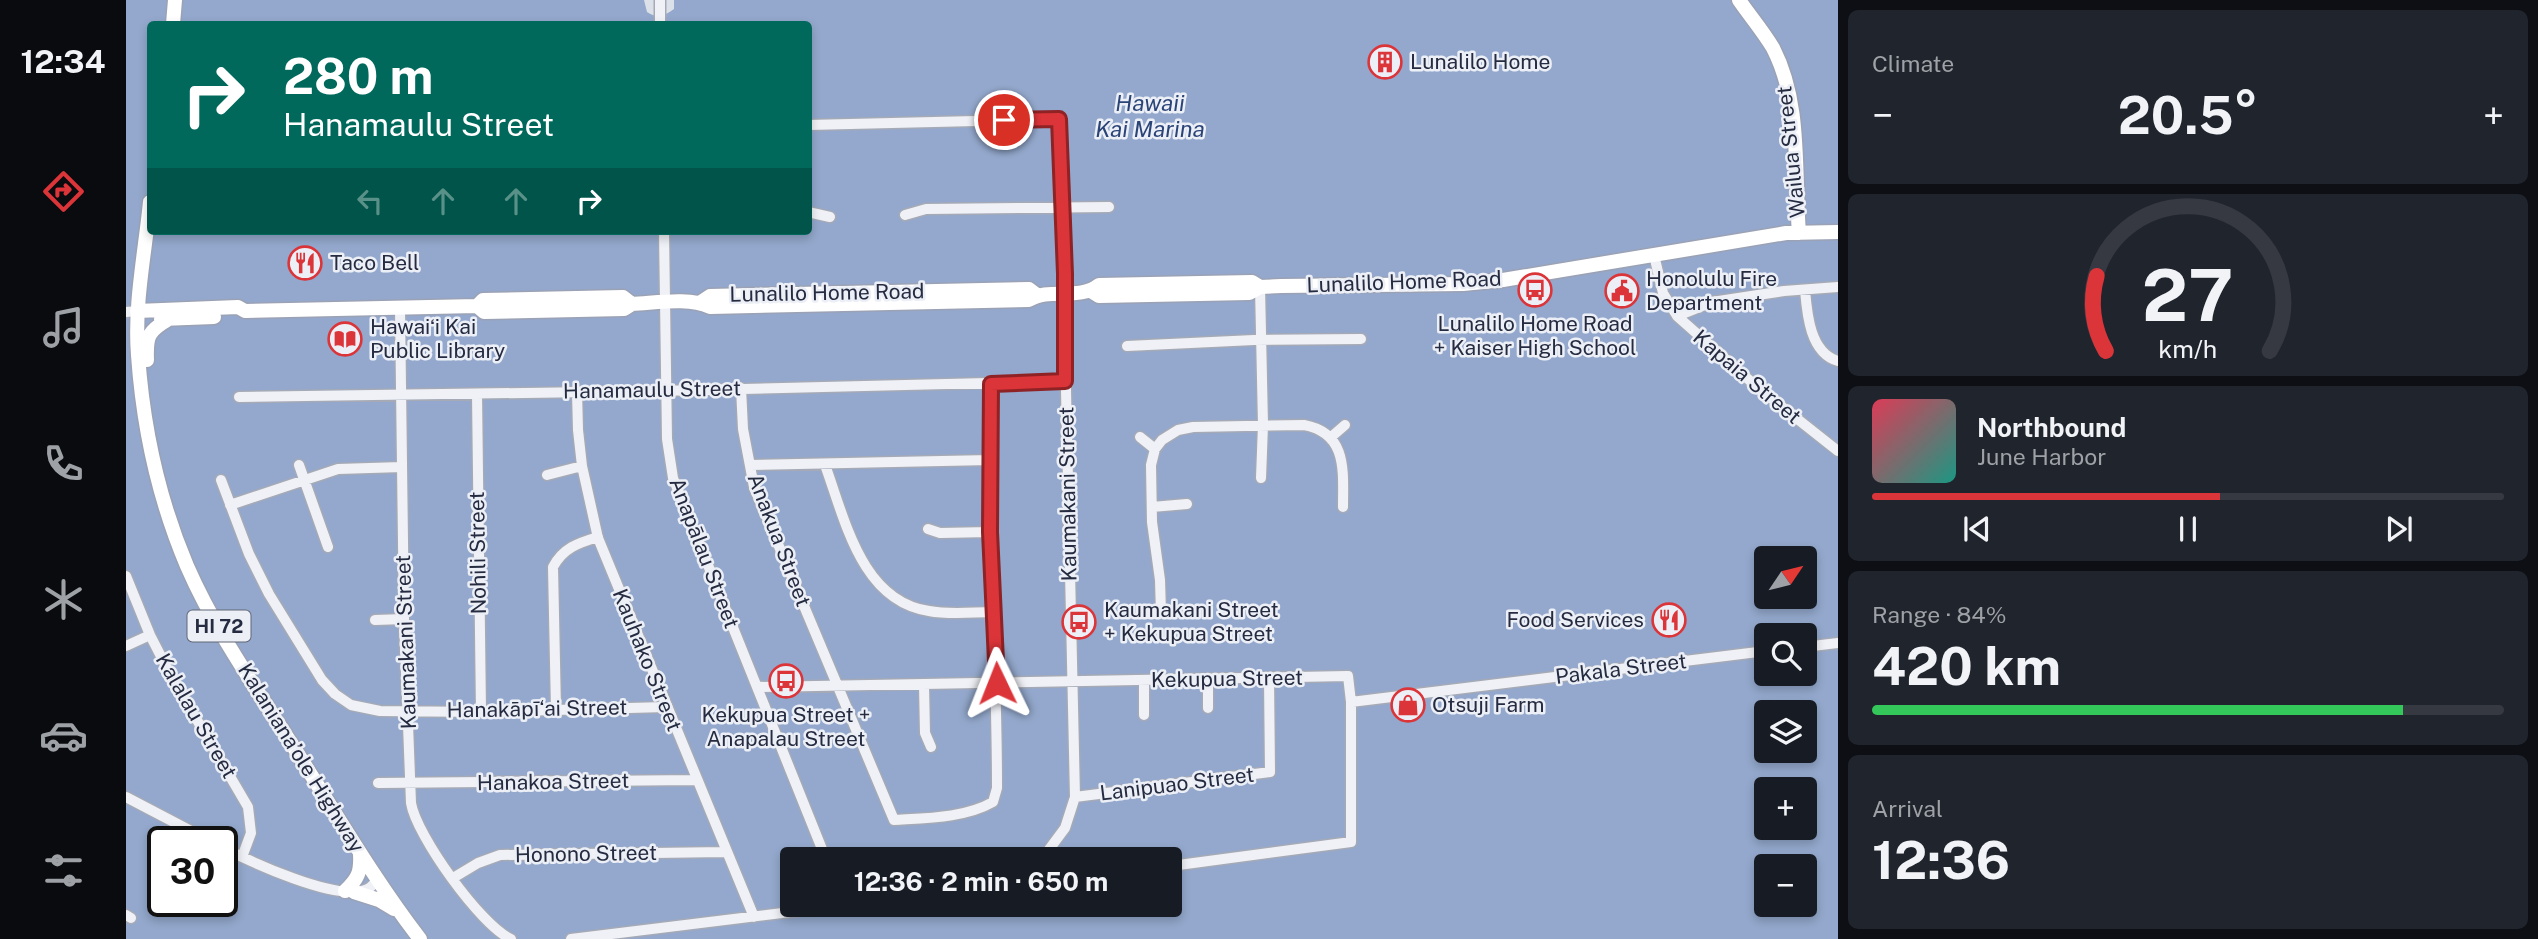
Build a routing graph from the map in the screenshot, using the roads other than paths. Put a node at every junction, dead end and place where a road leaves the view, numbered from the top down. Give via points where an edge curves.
1 (175, 0) edge
2 (660, 0) edge
3 (1739, 0) edge
4 (173, 21) edge
5 (660, 21) edge
6 (812, 125) edge
7 (1063, 207) junction
8 (1109, 207) dead end
9 (812, 213) edge
10 (905, 215) dead end
11 (830, 217) dead end
12 (147, 230) edge
13 (1838, 232) edge
14 (1799, 233) junction
15 (664, 235) edge
16 (1654, 255) junction
17 (142, 278) junction
18 (1260, 287) junction
19 (1838, 287) edge
20 (1805, 290) junction
21 (1065, 295) junction
22 (666, 303) junction
23 (400, 309) junction
24 (167, 314) junction
25 (1677, 316) junction
26 (131, 317) edge
27 (1361, 339) dead end
28 (1262, 340) junction
29 (1128, 346) dead end
30 (1838, 361) edge
31 (1065, 381) junction
32 (991, 384) junction
33 (741, 388) junction
34 (667, 391) junction
35 (577, 392) junction
36 (402, 394) junction
37 (477, 394) junction
38 (239, 397) dead end
39 (1263, 425) junction
40 (1345, 425) dead end
41 (1140, 437) dead end
42 (1330, 438) junction
43 (1155, 449) junction
44 (1838, 451) edge
45 (990, 460) junction
46 (299, 465) dead end
47 (750, 465) junction
48 (825, 465) junction
49 (582, 466) junction
50 (402, 467) junction
51 (157, 469) junction
52 (547, 475) dead end
53 (1261, 478) dead end
54 (221, 480) dead end
55 (303, 480) junction
56 (1186, 504) dead end
57 (230, 505) junction
58 (1152, 506) junction
59 (1343, 507) dead end
60 (928, 529) dead end
61 (990, 532) junction
62 (598, 537) junction
63 (328, 547) dead end
64 (126, 576) edge
65 (994, 612) junction
66 (1161, 613) dead end
67 (404, 619) junction
68 (375, 620) dead end
69 (150, 635) junction
70 (1838, 643) edge
71 (1817, 645) edge
72 (126, 646) edge
73 (1754, 652) edge
74 (1269, 678) junction
75 (1208, 679) junction
76 (1144, 680) junction
77 (1072, 682) junction
78 (997, 683) junction
79 (924, 685) junction
80 (837, 686) junction
81 (757, 687) junction
82 (1351, 702) junction
83 (666, 707) junction
84 (1208, 708) dead end
85 (408, 710) junction
86 (556, 710) junction
87 (481, 712) junction
88 (1144, 715) dead end
89 (931, 747) dead end
90 (696, 780) junction
91 (378, 783) dead end
92 (410, 783) junction
93 (126, 797) edge
94 (1074, 797) junction
95 (181, 826) edge
96 (820, 847) edge
97 (1053, 847) edge
98 (725, 852) junction
99 (360, 853) junction
100 (238, 855) edge
101 (242, 857) junction
102 (1182, 865) edge
103 (453, 878) junction
104 (377, 880) junction
105 (349, 892) junction
106 (399, 911) junction
107 (780, 914) edge
108 (754, 918) junction
109 (420, 939) edge
110 (511, 939) edge
111 (571, 939) edge

1 - 4 main road
2 - 5 street
3 - 14 main road, Wailua Street via 1773,49 1789,94
6 - 7 street, Kaumakani Street via 1059,119
7 - 8 street
7 - 10 street via 926,209
7 - 21 street, Kaumakani Street
9 - 11 street
12 - 17 main road, Kalaniana’ole Highway / HI 72
13 - 14 main road, Lunalilo Home Road
14 - 16 main road, Lunalilo Home Road
15 - 22 street, Anapālau Street
16 - 18 main road, Lunalilo Home Road via 1476,283
16 - 25 street, Kapaia Street via 1663,293
17 - 24 main road via 149,296
17 - 26 main road, Kalaniana’ole Highway / HI 72
18 - 21 main road, Lunalilo Home Road via 1250,293 1099,296 1091,291
18 - 28 street
19 - 20 street
20 - 25 street via 1712,302
20 - 30 street via 1814,335
21 - 22 main road, Lunalilo Home Road via 1037,295 1029,289 724,295 701,302
21 - 31 street, Kaumakani Street
22 - 23 main road, Lunalilo Home Road via 632,304 623,297 483,300 477,306
22 - 34 street, Anapālau Street
23 - 24 main road, Lunalilo Home Road via 245,311 237,307
23 - 36 street, Kaumakani Street
24 - 26 main road, Lunalilo Home Road
24 - 51 main road via 146,344
25 - 44 street, Kapaia Street
26 - 51 main road, Kalaniana’ole Highway / HI 72 via 143,410
27 - 28 street
28 - 29 street
28 - 39 street
31 - 32 street, Hanamaulu Street
31 - 77 street, Kaumakani Street
32 - 33 street, Hanamaulu Street
32 - 45 street
33 - 34 street, Hanamaulu Street
33 - 47 street, Anakua Street
34 - 35 street, Hanamaulu Street
34 - 81 street, Anapālau Street via 673,478
35 - 37 street, Hanamaulu Street
35 - 49 street, Kauhako Street
36 - 37 street, Hanamaulu Street
36 - 38 street, Hanamaulu Street
36 - 50 street, Kaumakani Street
37 - 87 street, Nohili Street
39 - 42 street via 1304,425
39 - 43 street via 1186,428 1168,435
39 - 53 street
40 - 42 street
41 - 43 street
42 - 59 street via 1342,459
43 - 58 street
45 - 48 street
45 - 61 street
46 - 55 street
47 - 48 street
47 - 80 street, Anakua Street via 754,487
48 - 65 street via 858,551 883,589 922,610
49 - 52 street
49 - 62 street, Kauhako Street
50 - 55 street via 349,467
50 - 67 street, Kaumakani Street
51 - 99 main road, Kalaniana’ole Highway / HI 72 via 187,565 209,610
54 - 57 street, Hanakāpī‘ai Street
55 - 57 street
55 - 63 street
56 - 58 street
57 - 85 street, Hanakāpī‘ai Street via 269,594 327,687 360,709
58 - 66 street
60 - 61 street
61 - 65 street
62 - 83 street, Kauhako Street
62 - 86 street via 569,547 553,567
64 - 69 street, Kalalau Street
65 - 78 street
67 - 68 street
67 - 85 street, Kaumakani Street
69 - 72 street
69 - 101 street, Kalalau Street via 248,807 251,832
70 - 71 street
73 - 82 street, Pakala Street
74 - 75 street, Kekupua Street
74 - 82 street, Kekupua Street via 1348,676
74 - 94 street, Lanipuao Street via 1270,772
75 - 76 street, Kekupua Street
75 - 84 street
76 - 77 street, Kekupua Street
76 - 88 street
77 - 78 street, Kekupua Street
77 - 94 street, Kaumakani Street
78 - 79 street, Kekupua Street
78 - 80 street, Anakua Street via 997,788 993,802 980,809 894,820
79 - 80 street, Kekupua Street
79 - 89 street via 925,733
80 - 81 street, Kekupua Street
81 - 96 street, Anapālau Street
82 - 102 street, Kekupua Street via 1351,842
83 - 86 street, Hanakāpī‘ai Street
83 - 90 street, Kauhako Street
85 - 87 street, Hanakāpī‘ai Street
85 - 92 street, Kaumakani Street
86 - 87 street, Hanakāpī‘ai Street
90 - 92 street, Hanakoa Street
90 - 98 street, Kauhako Street
91 - 92 street, Hanakoa Street
92 - 103 street, Kaumakani Street via 417,826
93 - 95 street
94 - 97 street, Kaumakani Street via 1065,828
98 - 103 street, Honono Street via 500,855
98 - 108 street, Kauhako Street
99 - 104 main road, Kalaniana’ole Highway / HI 72
99 - 105 main road via 357,881
100 - 101 street
101 - 105 street via 282,875
103 - 110 street, Kaumakani Street via 490,925
104 - 105 street via 368,890
104 - 106 main road, Kalaniana’ole Highway / HI 72
105 - 106 main road
106 - 109 main road, Kalaniana’ole Highway / HI 72
107 - 108 street
108 - 111 street

